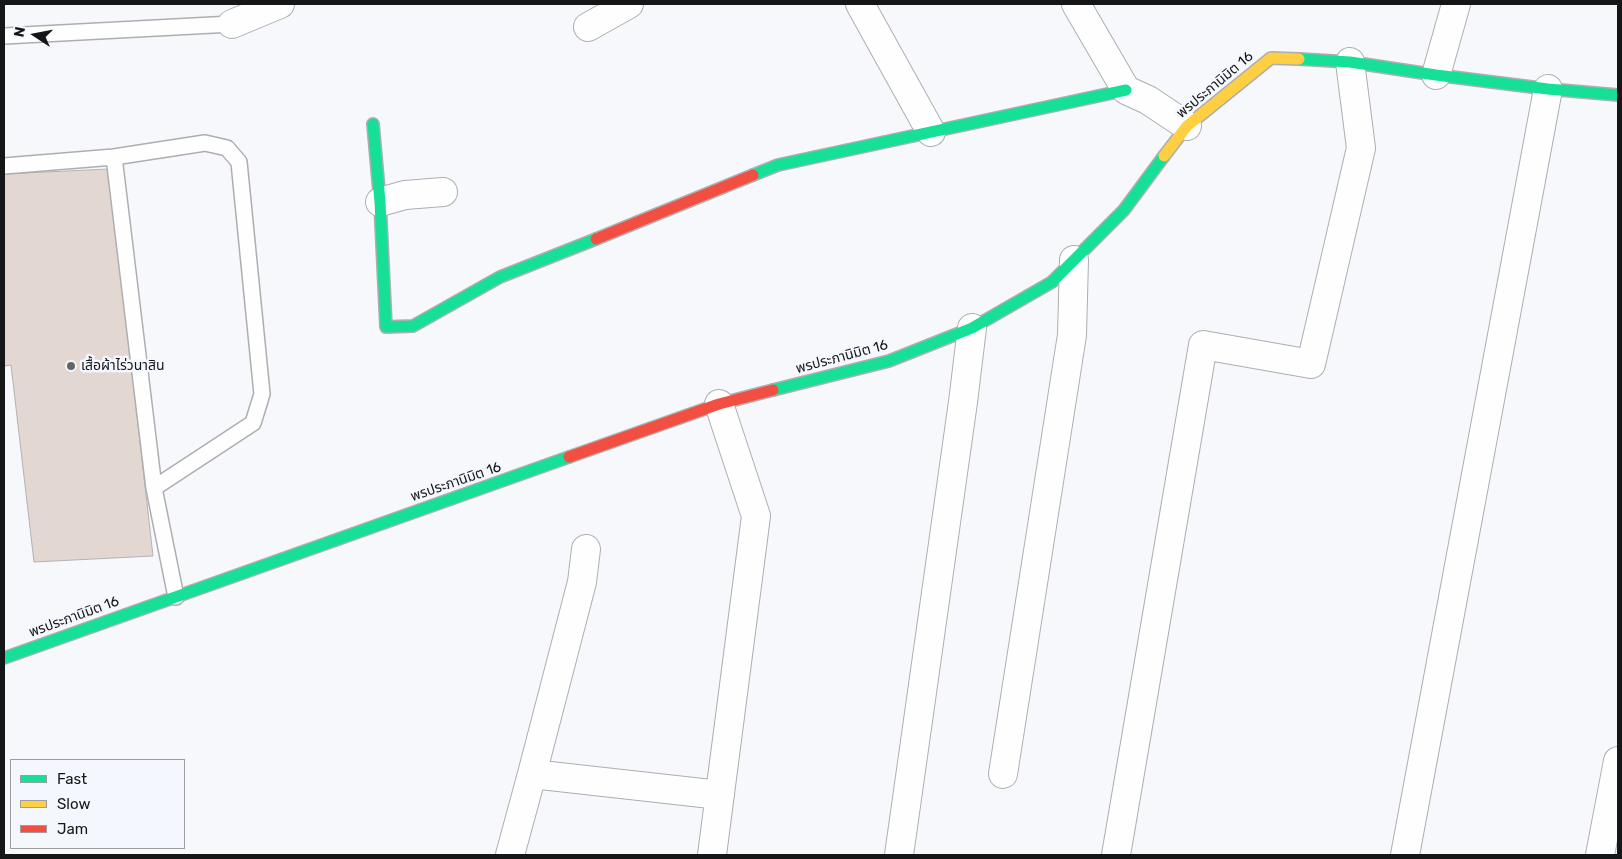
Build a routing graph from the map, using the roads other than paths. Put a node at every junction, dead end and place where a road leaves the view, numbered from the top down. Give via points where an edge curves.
1 (280, 4) edge
2 (629, 4) edge
3 (860, 4) edge
4 (1076, 4) edge
5 (1456, 4) edge
6 (232, 24) joint
7 (588, 27) dead end
8 (4, 36) edge
9 (1350, 62) junction
10 (1436, 75) junction
11 (1548, 88) junction
12 (1126, 90) junction
13 (1618, 95) edge
14 (373, 124) dead end
15 (1187, 126) junction
16 (931, 132) junction
17 (114, 158) junction
18 (4, 166) edge
19 (443, 192) dead end
20 (380, 202) junction
21 (1074, 260) junction
22 (972, 328) junction
23 (719, 404) junction
24 (154, 488) junction
25 (586, 549) dead end
26 (176, 597) junction
27 (5, 653) edge
28 (1618, 761) edge
29 (532, 774) junction
30 (1003, 774) dead end
31 (720, 795) junction
32 (510, 855) edge
33 (712, 855) edge
34 (900, 855) edge
35 (1116, 855) edge
36 (1405, 855) edge
37 (1600, 855) edge

1 - 6 street
2 - 7 street
3 - 16 street
4 - 12 street
5 - 10 street
6 - 8 lane
9 - 10 street, พรประภานิมิต 16
9 - 15 street, พรประภานิมิต 16 via 1271,58
9 - 35 street via 1361,148 1311,364 1203,345
10 - 11 street, พรประภานิมิต 16
11 - 13 street, พรประภานิมิต 16
11 - 36 street
12 - 15 street via 1148,100
12 - 16 street
14 - 20 street
15 - 21 street, พรประภานิมิต 16 via 1124,210
16 - 20 street via 778,164 500,277 413,326 386,327
17 - 18 lane
17 - 24 lane
17 - 24 lane via 205,143 228,148 239,162 262,394 253,423
19 - 20 street via 405,195
21 - 22 street, พรประภานิมิต 16 via 1052,282
21 - 30 street via 1072,335
22 - 23 street, พรประภานิมิต 16 via 889,362
22 - 34 street
23 - 26 street, พรประภานิมิต 16
23 - 31 street via 756,516
24 - 26 lane
25 - 29 street via 582,582
26 - 27 street, พรประภานิมิต 16
28 - 37 street
29 - 31 street
29 - 32 street
31 - 33 street

